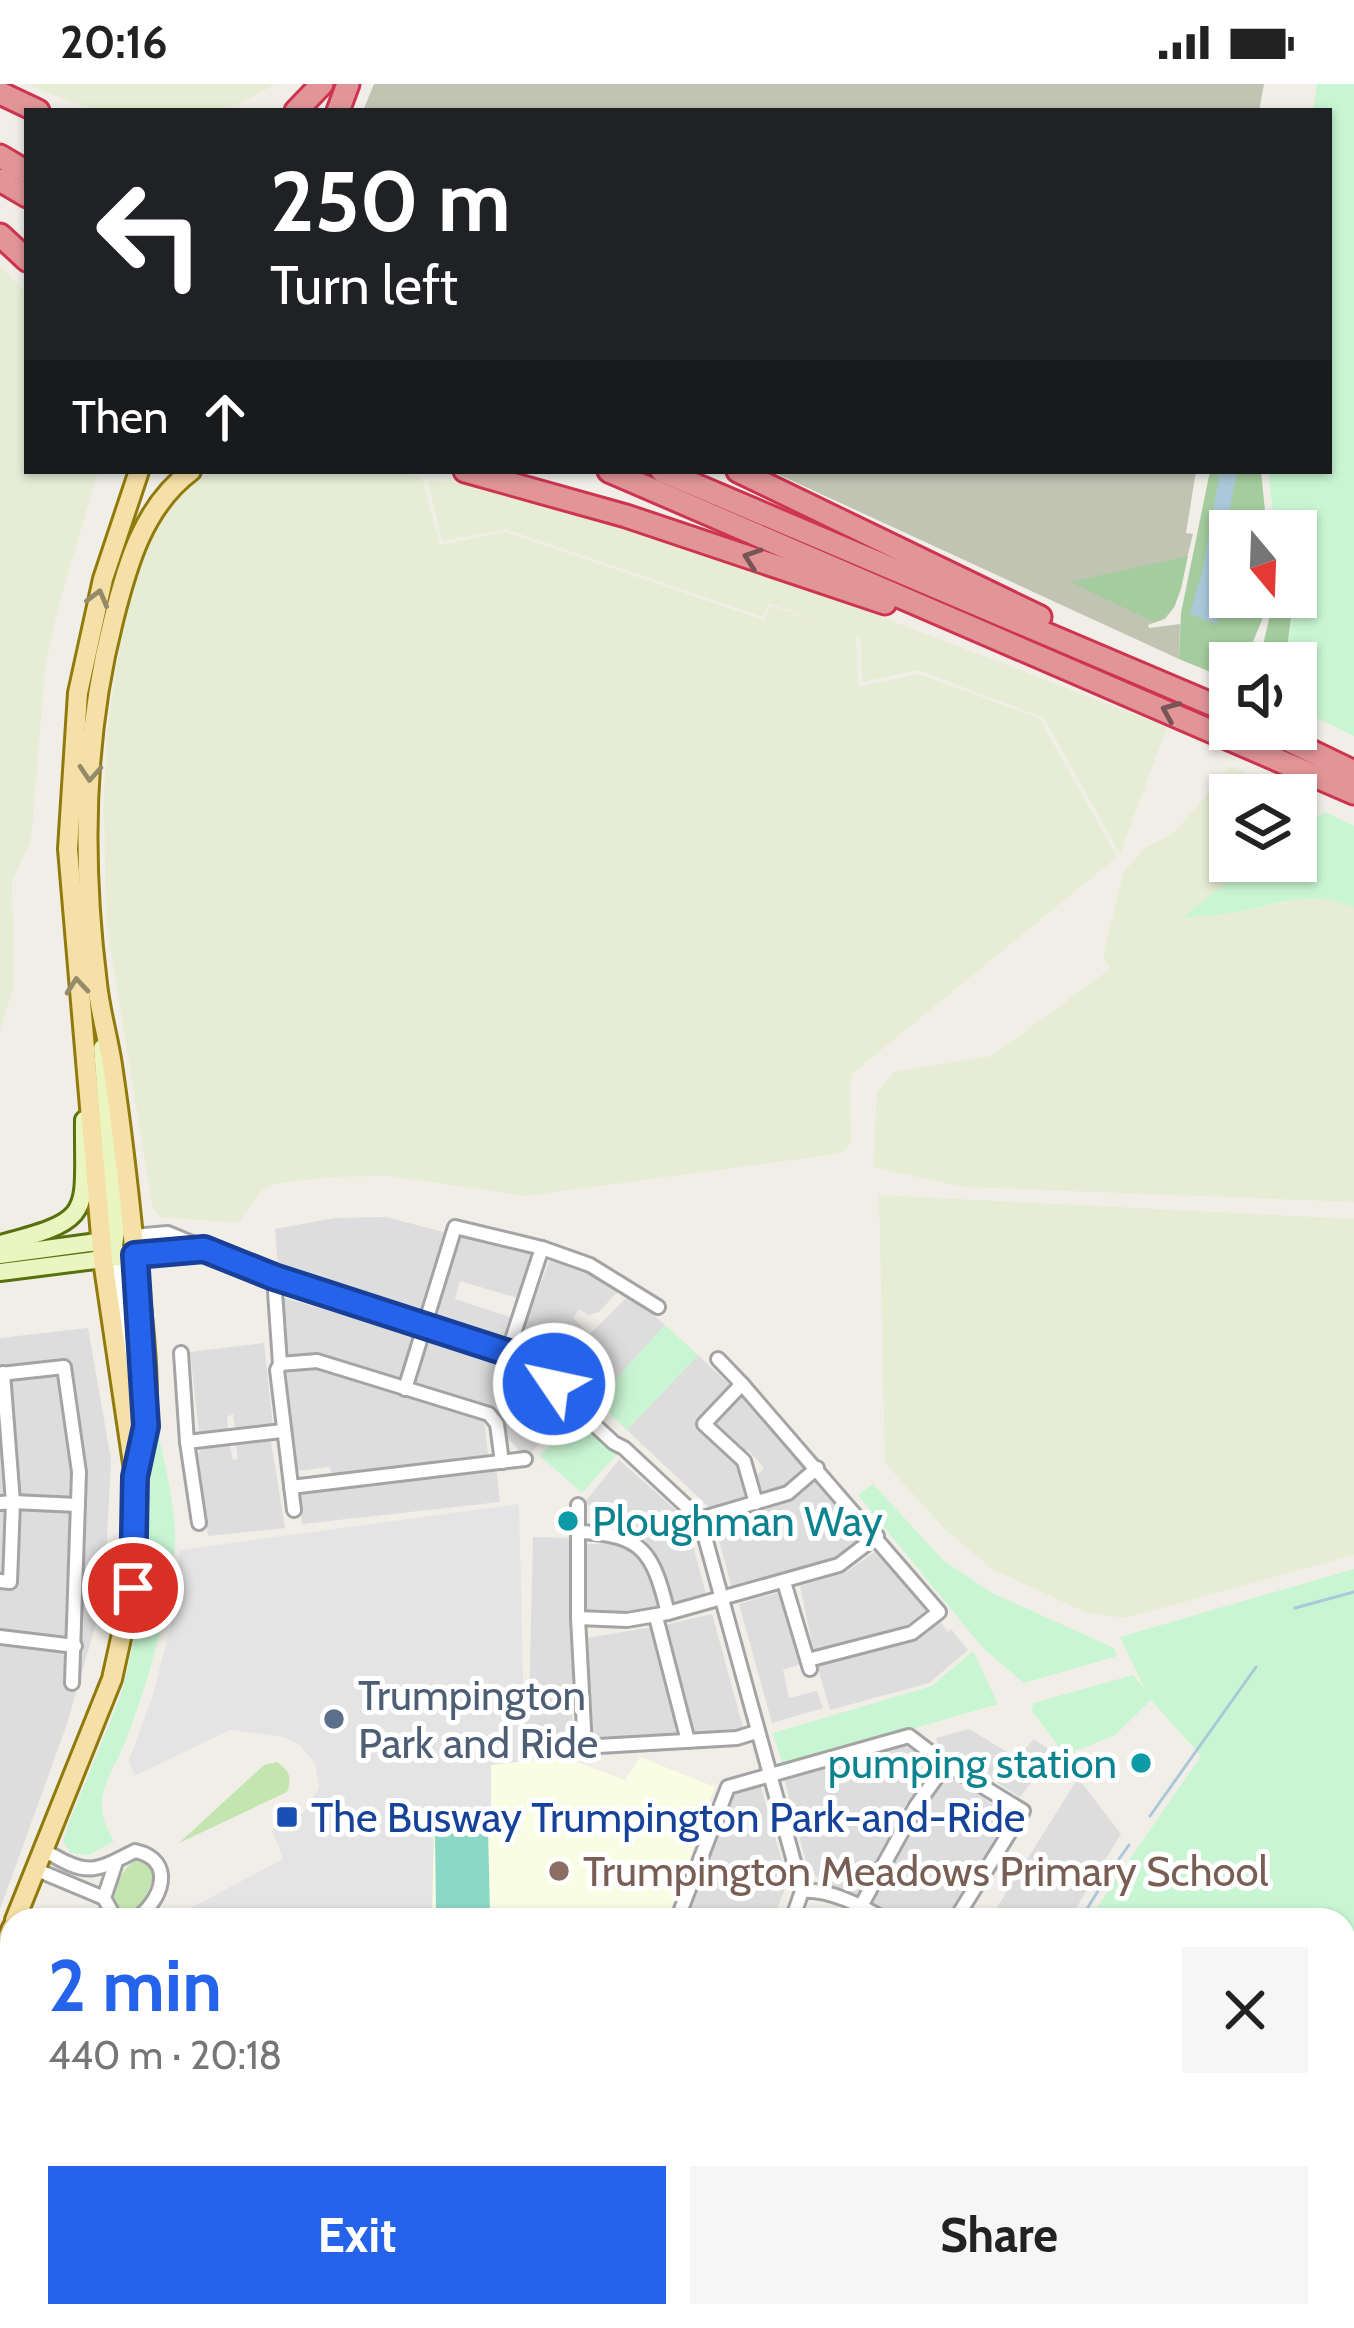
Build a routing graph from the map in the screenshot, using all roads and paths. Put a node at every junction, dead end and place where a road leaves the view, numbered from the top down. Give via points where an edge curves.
1 (322, 84) edge
2 (0, 93) edge
3 (32, 108) edge
4 (299, 108) edge
5 (0, 235) edge
6 (24, 257) edge
7 (138, 474) edge
8 (187, 474) edge
9 (476, 474) edge
10 (616, 474) edge
11 (669, 474) edge
12 (744, 474) edge
13 (984, 631) junction
14 (1078, 647) junction
15 (1209, 703) edge
16 (1308, 750) edge
17 (1354, 772) edge
18 (1354, 793) edge
19 (84, 1061) junction
20 (0, 1244) edge
21 (123, 1245) junction
22 (542, 1248) junction
23 (204, 1249) junction
24 (0, 1255) edge
25 (0, 1272) edge
26 (274, 1277) junction
27 (658, 1307) dead end
28 (424, 1326) junction
29 (508, 1352) junction
30 (182, 1353) dead end
31 (718, 1359) dead end
32 (280, 1364) junction
33 (2, 1374) edge
34 (742, 1384) junction
35 (405, 1389) junction
36 (282, 1431) junction
37 (187, 1442) junction
38 (525, 1459) dead end
39 (502, 1462) junction
40 (817, 1468) junction
41 (135, 1477) junction
42 (291, 1487) junction
43 (6, 1503) edge
44 (756, 1503) junction
45 (79, 1505) junction
46 (578, 1505) dead end
47 (294, 1510) dead end
48 (700, 1519) junction
49 (200, 1522) dead end
50 (578, 1532) junction
51 (877, 1537) junction
52 (0, 1581) edge
53 (784, 1582) junction
54 (721, 1599) junction
55 (662, 1615) junction
56 (578, 1618) junction
57 (0, 1637) edge
58 (75, 1646) junction
59 (72, 1683) dead end
60 (757, 1732) junction
61 (688, 1741) junction
62 (585, 1747) junction
63 (547, 1749) dead end
64 (938, 1759) dead end
65 (770, 1776) junction
66 (44, 1850) junction
67 (115, 1865) junction
68 (38, 1870) junction
69 (802, 1891) junction
70 (21, 1908) edge
71 (104, 1908) edge
72 (149, 1908) edge
73 (682, 1908) edge
74 (796, 1908) edge
75 (855, 1908) edge
76 (869, 1908) edge
77 (962, 1908) edge

1 - 4 highway
2 - 3 highway
5 - 6 highway
19 -> 7 main road via 68,849 73,733 93,619
8 -> 21 main road via 146,520 122,586 104,658 88,808
13 -> 9 highway
10 - 13 highway
11 - 14 highway
12 - 14 highway via 1038,616
18 -> 13 highway
14 - 15 highway
16 - 17 highway
19 - 20 street via 78,1210 56,1230
19 - 21 main road
21 - 23 street
21 - 23 street via 168,1233
21 - 24 street
21 - 25 street
21 - 41 main road
21 - 41 main road via 146,1426
22 - 27 street via 590,1265
22 - 28 street via 455,1227
22 - 29 street
23 - 26 street
26 - 28 street
26 - 32 street
28 - 29 street
28 - 35 street
29 - 48 street via 530,1361
30 - 37 street
31 - 34 street
32 - 35 street via 317,1361
32 - 36 street
33 - 43 street
33 - 45 street via 64,1367
34 - 40 street
34 - 44 street via 704,1424 744,1461
35 - 39 street via 489,1414
36 - 37 street
36 - 42 street
37 - 49 street
38 - 39 street
39 - 42 street
40 - 44 street via 788,1493
40 - 51 street
41 - 66 main road via 133,1588 112,1679
42 - 47 street
43 - 45 street
43 - 52 street via 10,1582
44 - 48 street
45 - 58 street
46 - 50 street
48 - 54 street
50 - 55 street via 616,1533 653,1562
50 - 56 street
51 - 53 street via 849,1560
51 - 53 street via 939,1612 912,1633 809,1665
53 - 54 street
54 - 55 street
54 - 60 street
55 - 56 street
55 - 61 street
56 - 62 street
57 - 58 street
58 - 59 street
60 - 61 street
60 - 65 street
61 - 62 street
62 - 63 street
64 - 65 street via 909,1736
65 - 69 street
65 - 73 street via 728,1787
66 - 67 street via 94,1870
66 - 68 main road
67 - 71 street
67 - 72 street via 135,1851 154,1857 162,1868
68 - 70 main road
68 - 71 street
69 - 74 street
69 - 75 street
76 - 77 street via 916,1806 946,1764 1023,1810

